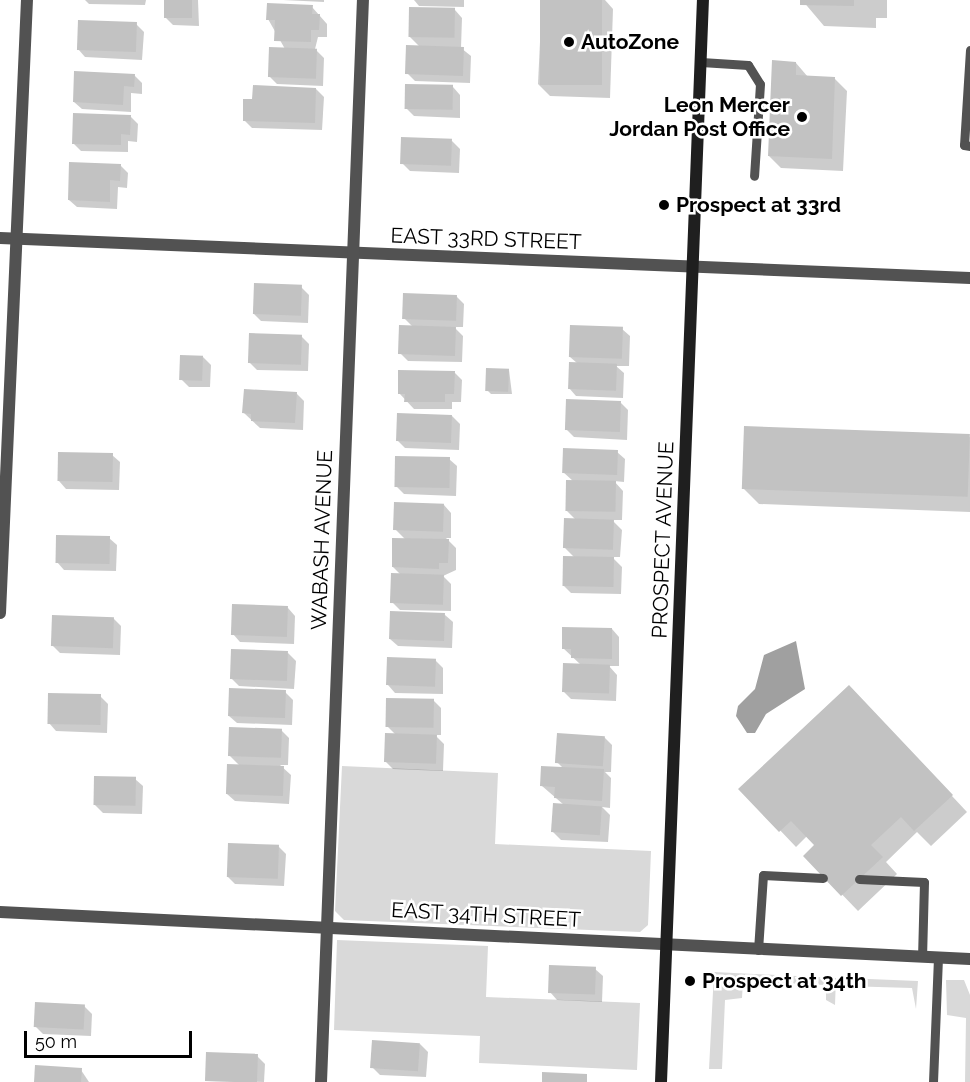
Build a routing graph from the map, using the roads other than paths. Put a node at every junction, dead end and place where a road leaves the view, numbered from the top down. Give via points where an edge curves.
1 (27, 0) edge
2 (363, 0) edge
3 (703, 0) edge
4 (970, 50) edge
5 (701, 62) junction
6 (970, 146) edge
7 (754, 176) dead end
8 (0, 238) edge
9 (16, 238) junction
10 (352, 254) junction
11 (693, 266) junction
12 (970, 278) edge
13 (0, 613) edge
14 (823, 878) dead end
15 (859, 879) dead end
16 (0, 912) edge
17 (326, 927) junction
18 (666, 944) junction
19 (758, 950) junction
20 (922, 957) junction
21 (938, 958) junction
22 (970, 959) edge
23 (321, 1082) edge
24 (661, 1082) edge
25 (933, 1082) edge

1 - 9 street
2 - 10 street, WABASH AVENUE
3 - 5 main road, PROSPECT AVENUE
4 - 6 lane via 964,145
5 - 7 lane via 748,65 760,84
5 - 11 main road, PROSPECT AVENUE
8 - 9 street, EAST 33RD STREET
9 - 10 street, EAST 33RD STREET
9 - 13 street
10 - 11 street, EAST 33RD STREET
10 - 17 street, WABASH AVENUE
11 - 12 street, EAST 33RD STREET
11 - 18 main road, PROSPECT AVENUE
14 - 19 lane via 763,875
15 - 20 lane via 924,882
16 - 17 street, EAST 34TH STREET
17 - 18 street, EAST 34TH STREET
17 - 23 street, WABASH AVENUE
18 - 19 street, EAST 34TH STREET
18 - 24 main road, PROSPECT AVENUE
19 - 20 street, EAST 34TH STREET
20 - 21 street, EAST 34TH STREET
21 - 22 street, EAST 34TH STREET
21 - 25 lane

